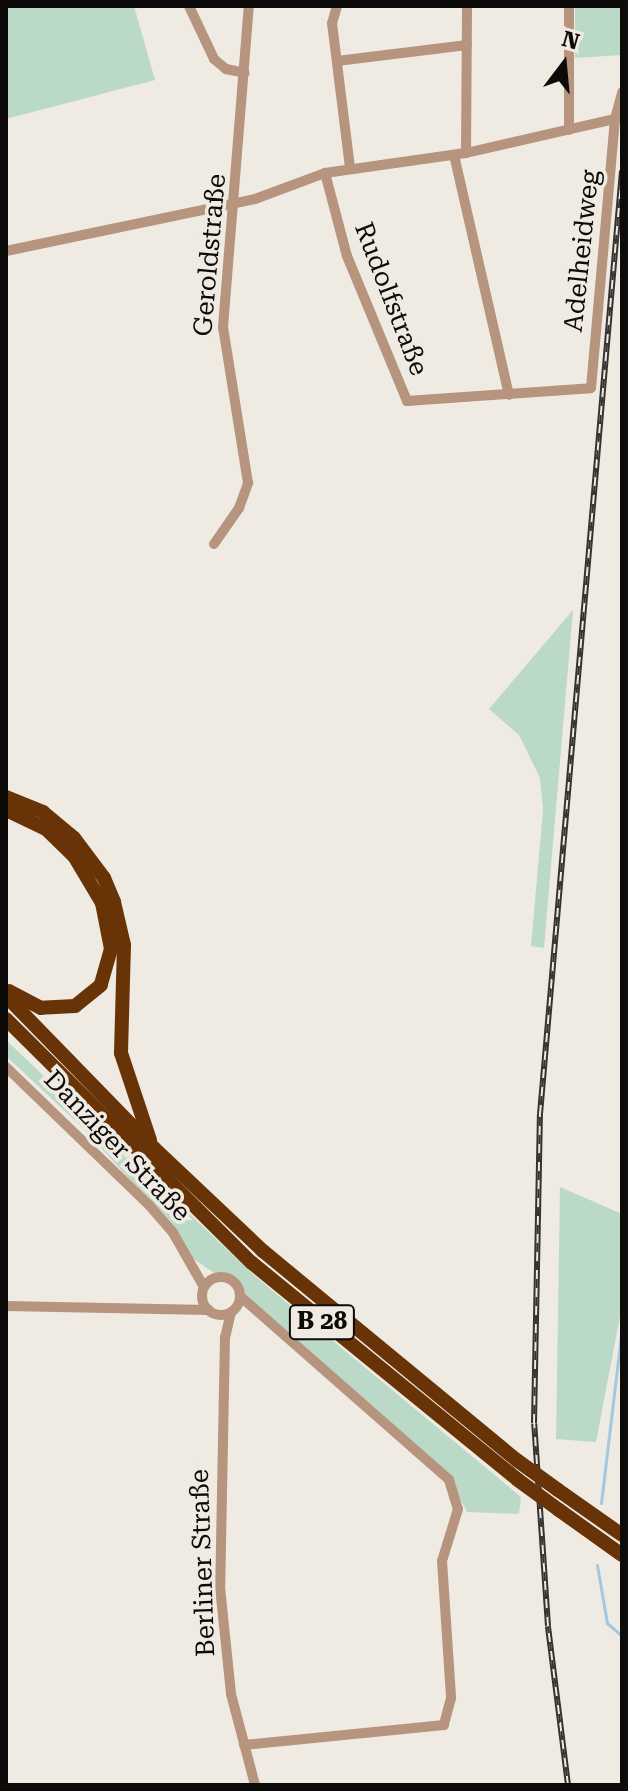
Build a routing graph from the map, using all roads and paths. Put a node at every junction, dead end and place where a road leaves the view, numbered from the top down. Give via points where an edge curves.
1 (189, 6) edge
2 (249, 6) edge
3 (337, 6) edge
4 (467, 6) edge
5 (569, 6) edge
6 (467, 45) junction
7 (337, 61) junction
8 (245, 73) junction
9 (622, 92) edge
10 (615, 119) junction
11 (569, 130) junction
12 (466, 153) junction
13 (454, 155) junction
14 (350, 168) junction
15 (325, 173) junction
16 (235, 204) junction
17 (6, 251) edge
18 (591, 388) joint
19 (509, 395) junction
20 (214, 544) dead end
21 (6, 797) edge
22 (6, 810) edge
23 (6, 989) edge
24 (6, 996) edge
25 (6, 1019) edge
26 (6, 1067) edge
27 (154, 1148) junction
28 (190, 1261) junction
29 (215, 1278) junction
30 (203, 1292) junction
31 (241, 1297) junction
32 (6, 1306) edge
33 (189, 1308) junction
34 (255, 1309) junction
35 (233, 1310) junction
36 (213, 1312) junction
37 (225, 1337) junction
38 (622, 1535) edge
39 (622, 1555) edge
40 (244, 1745) junction
41 (255, 1785) edge

1 - 8 street via 214,59 226,69
2 - 8 street, Geroldstraße
3 - 7 street via 332,23
4 - 6 street
5 - 11 street
6 - 7 street
6 - 12 street
7 - 14 street
8 - 16 street, Geroldstraße
9 - 10 street, Adelheidweg
10 - 11 street
10 - 18 street, Adelheidweg
11 - 12 street
12 - 13 street
13 - 14 street
13 - 19 street
14 - 15 street
15 - 16 street
15 - 19 street, Rudolfstraße via 347,256 405,398 415,404
16 - 17 street
16 - 20 street, Geroldstraße via 224,353 248,483 239,508
18 - 19 street, Rudolfstraße
21 - 27 highway via 43,812 74,838 104,878 124,945 121,1053
22 - 23 highway via 46,829 74,856 102,903 111,949 101,985 75,1006 41,1008
24 - 27 highway, B 28
25 - 39 highway, B 28, bridge via 252,1263 518,1480
26 - 28 street, Danziger Straße via 149,1205
27 - 38 highway, B 28, bridge via 306,1288 518,1461
28 - 29 street, Danziger Straße
28 - 30 street, Danziger Straße
29 - 30 street
29 - 31 street, Danziger Straße via 233,1280
30 - 33 street
30 - 36 street, Danziger Straße
31 - 34 street, Danziger Straße
31 - 35 street
32 - 33 street
33 - 36 street
34 - 35 street
34 - 40 street, Danziger Straße via 449,1480 458,1509 442,1561 451,1698 444,1725
35 - 36 street
35 - 37 street, Berliner Straße
36 - 37 street, Berliner Straße
37 - 40 street, Berliner Straße via 220,1587 231,1694
40 - 41 street, Berliner Straße

